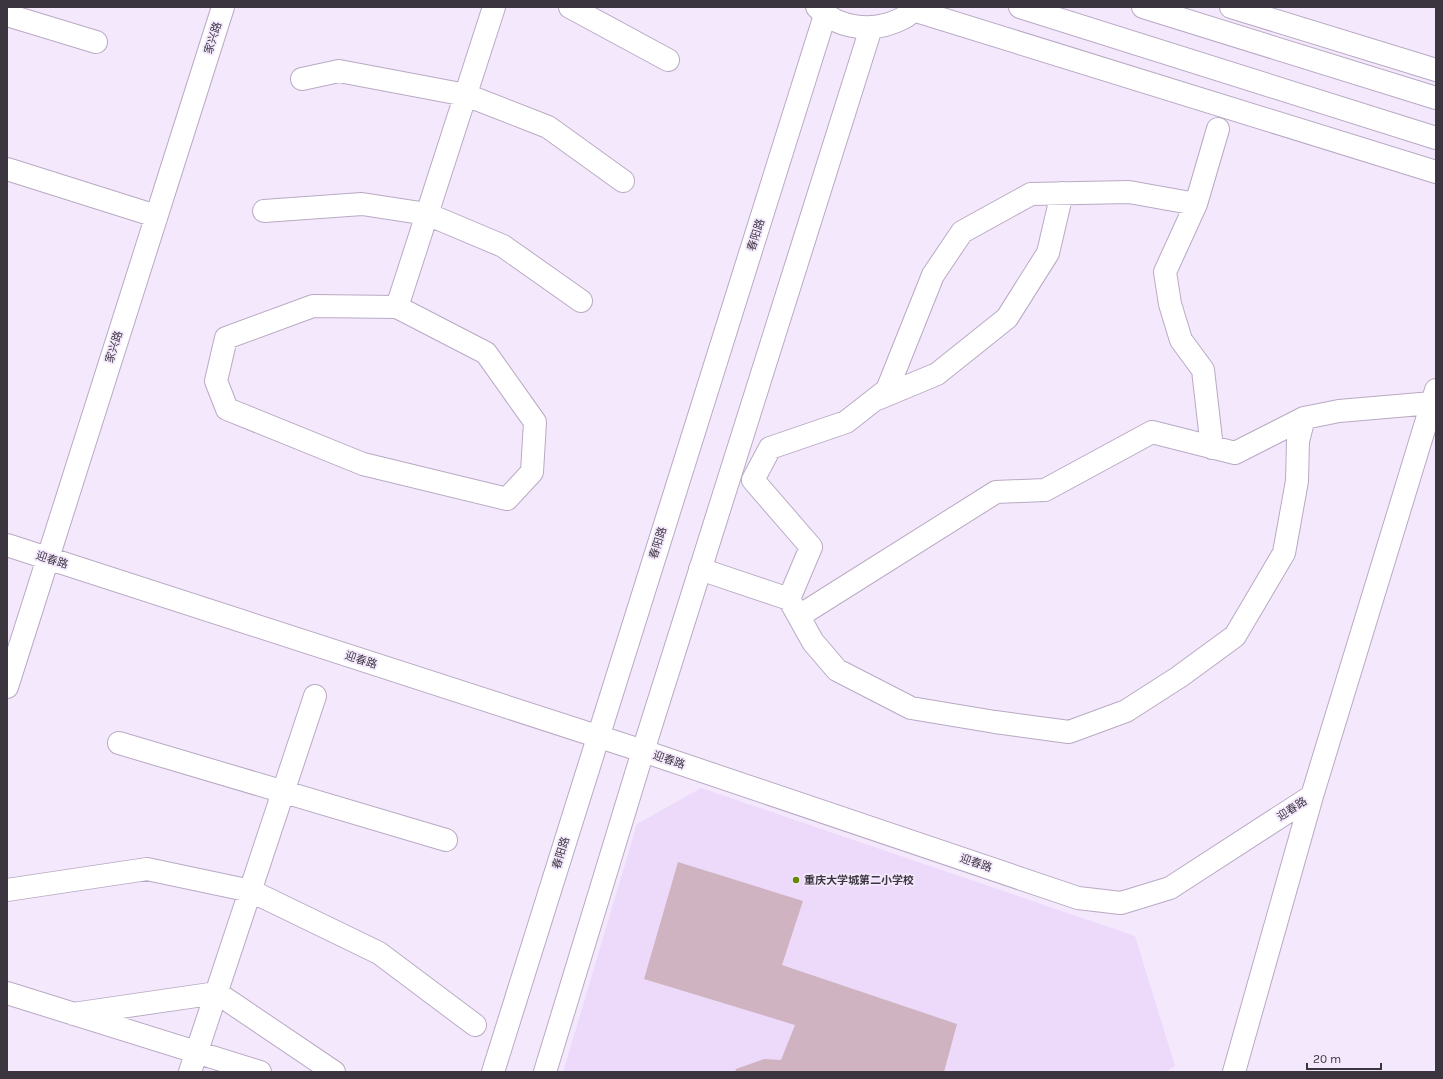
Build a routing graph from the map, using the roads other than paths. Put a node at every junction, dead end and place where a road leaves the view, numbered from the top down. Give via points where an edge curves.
1 (223, 7) edge
2 (494, 7) edge
3 (570, 7) edge
4 (1020, 7) edge
5 (1143, 7) edge
6 (1231, 7) edge
7 (915, 9) edge
8 (821, 11) edge
9 (7, 15) edge
10 (871, 28) junction
11 (96, 42) dead end
12 (668, 60) dead end
13 (1436, 70) edge
14 (302, 79) dead end
15 (466, 95) junction
16 (1436, 98) edge
17 (1218, 129) dead end
18 (1436, 138) edge
19 (7, 169) edge
20 (1436, 172) edge
21 (622, 181) dead end
22 (1062, 193) junction
23 (1196, 204) junction
24 (264, 211) dead end
25 (427, 214) junction
26 (156, 216) junction
27 (581, 301) dead end
28 (397, 307) junction
29 (1434, 396) edge
30 (872, 401) junction
31 (1304, 418) junction
32 (1212, 448) junction
33 (7, 545) edge
34 (47, 558) junction
35 (700, 569) junction
36 (794, 608) junction
37 (7, 687) edge
38 (315, 696) dead end
39 (597, 737) junction
40 (119, 743) dead end
41 (643, 751) junction
42 (284, 792) junction
43 (1312, 796) junction
44 (446, 840) dead end
45 (7, 890) edge
46 (250, 891) junction
47 (7, 993) edge
48 (217, 993) junction
49 (73, 1014) junction
50 (475, 1025) dead end
51 (194, 1062) edge
52 (260, 1072) edge
53 (334, 1072) edge
54 (493, 1072) edge
55 (545, 1072) edge
56 (1234, 1072) edge

1 - 26 street, 家兴路
2 - 15 street
3 - 12 street
4 - 18 street
5 - 16 street
6 - 13 street
7 - 10 street via 903,18
7 - 20 street
8 - 10 street via 846,25
8 - 39 street, 春阳路
9 - 11 street
10 - 35 street
14 - 15 street via 339,71
15 - 21 street via 548,127
15 - 25 street
17 - 23 street
19 - 26 street
22 - 23 street via 1130,192
22 - 30 street via 1048,253 1007,318 937,374
22 - 30 street via 1031,194 962,232 933,275 887,390
23 - 32 street via 1165,272 1170,304 1181,340 1203,370
24 - 25 street via 362,204
25 - 27 street via 503,246
25 - 28 street
26 - 34 street, 家兴路
28 - 28 street via 313,306 226,338 216,381 227,409 363,464 507,499 532,472 535,422 486,353
29 - 31 street
29 - 43 street
30 - 36 street via 846,422 770,448 753,480 811,547
31 - 32 street via 1235,454
31 - 36 street via 1298,441 1297,481 1284,553 1263,591 1235,636 1179,677 1126,711 1069,732 911,708 837,670 813,642
32 - 36 street via 1152,432 1045,490 996,492
33 - 34 street, 迎春路
34 - 37 street, 家兴路
34 - 39 street, 迎春路
35 - 36 street
35 - 41 street
38 - 42 street
39 - 41 street, 迎春路
39 - 54 street, 春阳路
40 - 42 street
41 - 43 street, 迎春路 via 1078,898 1121,902 1170,888
41 - 55 street
42 - 44 street
42 - 46 street
43 - 56 street
45 - 46 street via 147,869
46 - 48 street
46 - 50 street via 379,953
47 - 49 street
48 - 49 street
48 - 51 street
48 - 53 street
49 - 51 street
51 - 52 street

